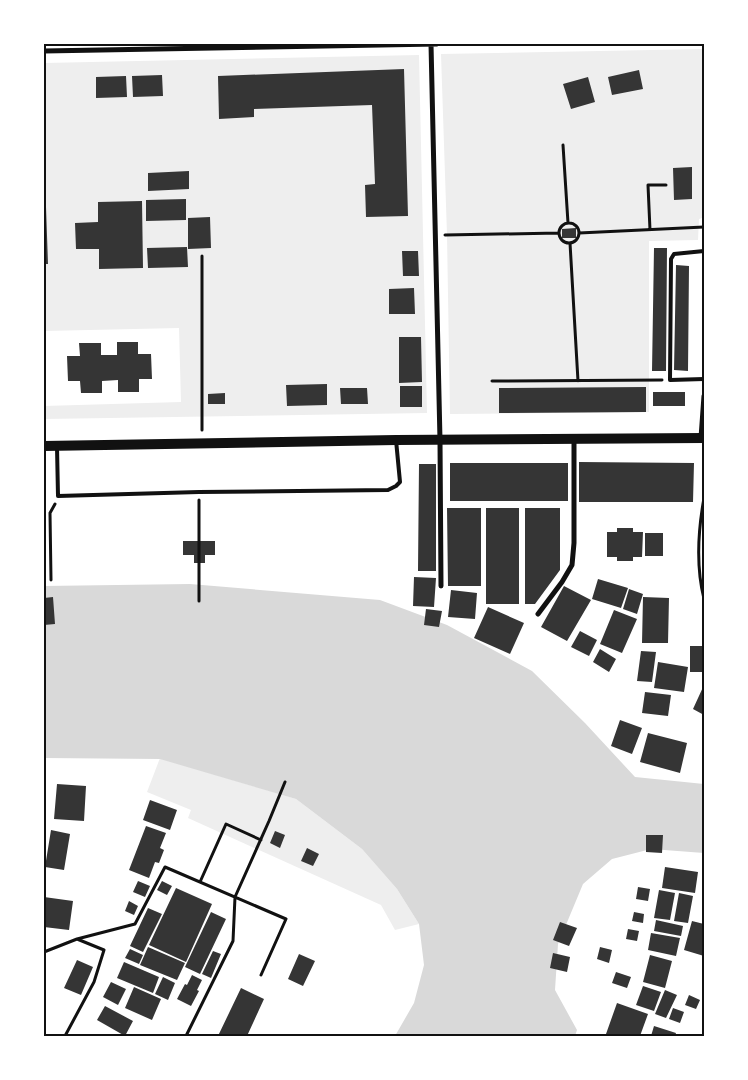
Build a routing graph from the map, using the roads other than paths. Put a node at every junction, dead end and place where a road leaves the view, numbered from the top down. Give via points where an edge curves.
1 (431, 44) edge
2 (437, 44) edge
3 (44, 51) edge
4 (704, 251) edge
5 (704, 380) edge
6 (704, 396) edge
7 (703, 438) edge
8 (574, 439) junction
9 (396, 440) junction
10 (440, 440) junction
11 (44, 446) edge
12 (57, 446) junction
13 (441, 586) dead end
14 (538, 614) dead end

1 - 2 street
1 - 3 street
1 - 10 street
4 - 5 lane via 674,254 671,259 670,380
6 - 7 street
7 - 8 main road
8 - 10 main road
8 - 14 street via 572,565
9 - 10 main road
9 - 12 main road
9 - 12 lane via 400,482 388,490 58,496
10 - 13 street
11 - 12 main road

